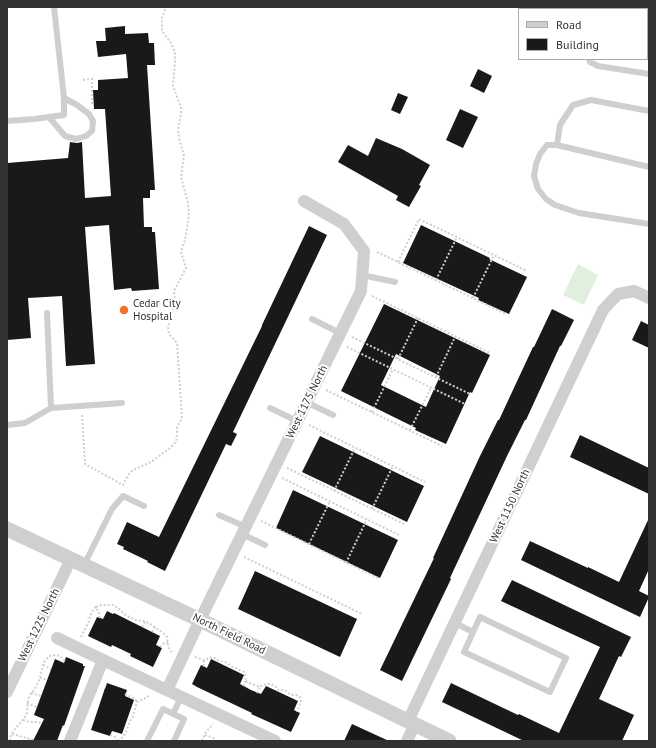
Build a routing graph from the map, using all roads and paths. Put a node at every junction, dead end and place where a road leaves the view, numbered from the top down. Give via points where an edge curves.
1 (54, 7) edge
2 (166, 7) edge
3 (589, 60) edge
4 (649, 74) edge
5 (83, 80) dead end
6 (64, 98) junction
7 (92, 104) dead end
8 (649, 111) edge
9 (49, 117) junction
10 (7, 121) edge
11 (557, 145) junction
12 (649, 167) edge
13 (304, 201) dead end
14 (649, 224) edge
15 (457, 238) junction
16 (377, 252) dead end
17 (494, 255) junction
18 (398, 262) junction
19 (527, 271) dead end
20 (362, 275) junction
21 (436, 280) junction
22 (395, 282) dead end
23 (371, 295) dead end
24 (474, 298) junction
25 (649, 298) edge
26 (47, 313) dead end
27 (506, 314) dead end
28 (418, 318) junction
29 (312, 319) dead end
30 (346, 335) junction
31 (455, 337) junction
32 (346, 346) dead end
33 (490, 353) dead end
34 (398, 359) junction
35 (393, 369) junction
36 (436, 377) junction
37 (431, 388) junction
38 (325, 390) dead end
39 (470, 394) dead end
40 (306, 402) junction
41 (122, 403) dead end
42 (464, 404) dead end
43 (81, 406) junction
44 (51, 408) junction
45 (270, 408) dead end
46 (372, 412) junction
47 (333, 415) dead end
48 (303, 423) junction
49 (7, 425) edge
50 (410, 430) junction
51 (442, 446) dead end
52 (355, 448) junction
53 (393, 466) junction
54 (287, 468) dead end
55 (282, 478) dead end
56 (425, 482) dead end
57 (334, 491) junction
58 (330, 501) junction
59 (144, 506) dead end
60 (372, 509) junction
61 (219, 515) dead end
62 (367, 519) junction
63 (261, 521) dead end
64 (404, 524) dead end
65 (7, 529) edge
66 (244, 531) junction
67 (399, 535) dead end
68 (309, 544) junction
69 (265, 545) dead end
70 (244, 557) dead end
71 (77, 562) junction
72 (346, 563) junction
73 (378, 578) dead end
74 (96, 607) junction
75 (362, 614) dead end
76 (128, 616) junction
77 (99, 618) dead end
78 (126, 620) dead end
79 (200, 620) junction
80 (145, 622) junction
81 (455, 623) junction
82 (142, 627) dead end
83 (155, 627) junction
84 (152, 632) dead end
85 (473, 632) junction
86 (57, 638) dead end
87 (168, 642) junction
88 (75, 646) junction
89 (160, 647) dead end
90 (175, 654) dead end
91 (194, 656) dead end
92 (65, 660) dead end
93 (103, 660) junction
94 (204, 660) junction
95 (43, 665) junction
96 (203, 666) dead end
97 (51, 669) dead end
98 (40, 677) junction
99 (47, 680) dead end
100 (245, 681) junction
101 (243, 686) dead end
102 (275, 686) junction
103 (260, 688) junction
104 (273, 689) dead end
105 (167, 690) junction
106 (150, 691) dead end
107 (7, 692) edge
108 (31, 693) junction
109 (257, 693) dead end
110 (125, 694) dead end
111 (41, 696) dead end
112 (181, 697) junction
113 (137, 702) junction
114 (27, 704) junction
115 (37, 707) dead end
116 (297, 712) dead end
117 (173, 714) junction
118 (23, 720) junction
119 (214, 721) dead end
120 (41, 723) dead end
121 (411, 723) junction
122 (12, 734) junction
123 (110, 735) dead end
124 (205, 735) junction
125 (256, 737) edge
126 (34, 740) dead end
127 (216, 740) dead end
128 (10, 741) edge
129 (70, 741) edge
130 (117, 741) edge
131 (147, 741) edge
132 (174, 741) edge
133 (202, 741) edge
134 (275, 741) edge
135 (407, 741) edge
136 (449, 741) edge

1 - 6 lane
2 - 43 path via 162,18 162,31 175,52 173,86 181,107 178,138 184,156 181,177 189,216 181,252 186,268 174,291 175,301 168,328 169,334 177,343 182,418 177,427 176,442 151,462 133,470 123,484 85,464
3 - 4 lane via 598,66
5 - 7 path via 92,79
6 - 9 lane via 64,115
6 - 9 lane via 90,114 93,121 92,131 76,139 65,136
8 - 11 lane via 591,100 573,105 560,125
9 - 10 lane
11 - 12 lane
11 - 14 lane via 547,145 536,164 534,176 538,189 546,199 555,205 579,213
13 - 20 street, West 1175 North via 344,224 364,251
15 - 17 path
15 - 18 path via 419,219
15 - 21 path
16 - 18 path
17 - 19 path
17 - 24 path
18 - 21 path
20 - 22 lane
20 - 30 street, West 1175 North via 361,291
21 - 24 path
23 - 28 path
24 - 27 path
25 - 81 street, West 1150 North via 634,290 618,294 603,310
26 - 44 lane
28 - 31 path
28 - 34 path
29 - 30 lane
30 - 34 path
30 - 40 street, West 1175 North
31 - 33 path
31 - 36 path
32 - 35 path
34 - 36 path
35 - 37 path
35 - 46 path
36 - 39 path
37 - 42 path
37 - 50 path
38 - 46 path
40 - 47 lane
40 - 48 street, West 1175 North
41 - 43 lane
43 - 44 lane
44 - 49 lane via 24,423
45 - 48 lane
46 - 50 path
48 - 52 path
48 - 66 street, West 1175 North
50 - 51 path
52 - 53 path
52 - 57 path
53 - 56 path
53 - 60 path
54 - 57 path
55 - 58 path
57 - 60 path
58 - 62 path
58 - 68 path
59 - 71 lane via 123,496
60 - 64 path
61 - 66 lane
62 - 67 path
62 - 72 path
63 - 68 path
65 - 71 street, North Field Road
66 - 69 lane
66 - 79 street, West 1175 North
68 - 72 path
70 - 75 path
71 - 79 street, North Field Road
71 - 107 street, West 1225 North
72 - 73 path
74 - 76 path via 113,606
74 - 77 path via 100,614
74 - 88 path
76 - 78 path
76 - 80 path
79 - 105 street, West 1175 North
79 - 121 street, North Field Road
80 - 82 path
80 - 83 path
81 - 85 lane
81 - 121 street, West 1150 North
83 - 84 path
83 - 87 path via 167,637
85 - 85 lane via 480,617 566,658 550,692 464,652
86 - 88 street
87 - 89 path
87 - 90 path via 170,650
88 - 93 street
91 - 94 path
92 - 95 path via 60,656 48,656
93 - 105 street
93 - 129 street
94 - 96 path
94 - 100 path via 212,657 219,662 225,662 244,672
95 - 97 path
95 - 98 path
98 - 99 path
98 - 108 path
100 - 101 path
100 - 103 path
102 - 103 path via 266,684
102 - 104 path
102 - 116 path via 278,690 285,690 290,696 300,697
103 - 109 path
105 - 112 street
106 - 113 path via 147,698
108 - 111 path
108 - 114 path
110 - 113 path
112 - 117 lane
112 - 125 street
113 - 130 path via 124,736
114 - 115 path
114 - 118 path via 27,713
117 - 131 lane via 163,709
117 - 132 lane via 184,719
118 - 120 path
118 - 122 path
119 - 124 path
121 - 135 street, West 1150 North
121 - 136 street, North Field Road
122 - 126 path
122 - 128 path
123 - 130 path
124 - 127 path
124 - 133 path
125 - 134 street

